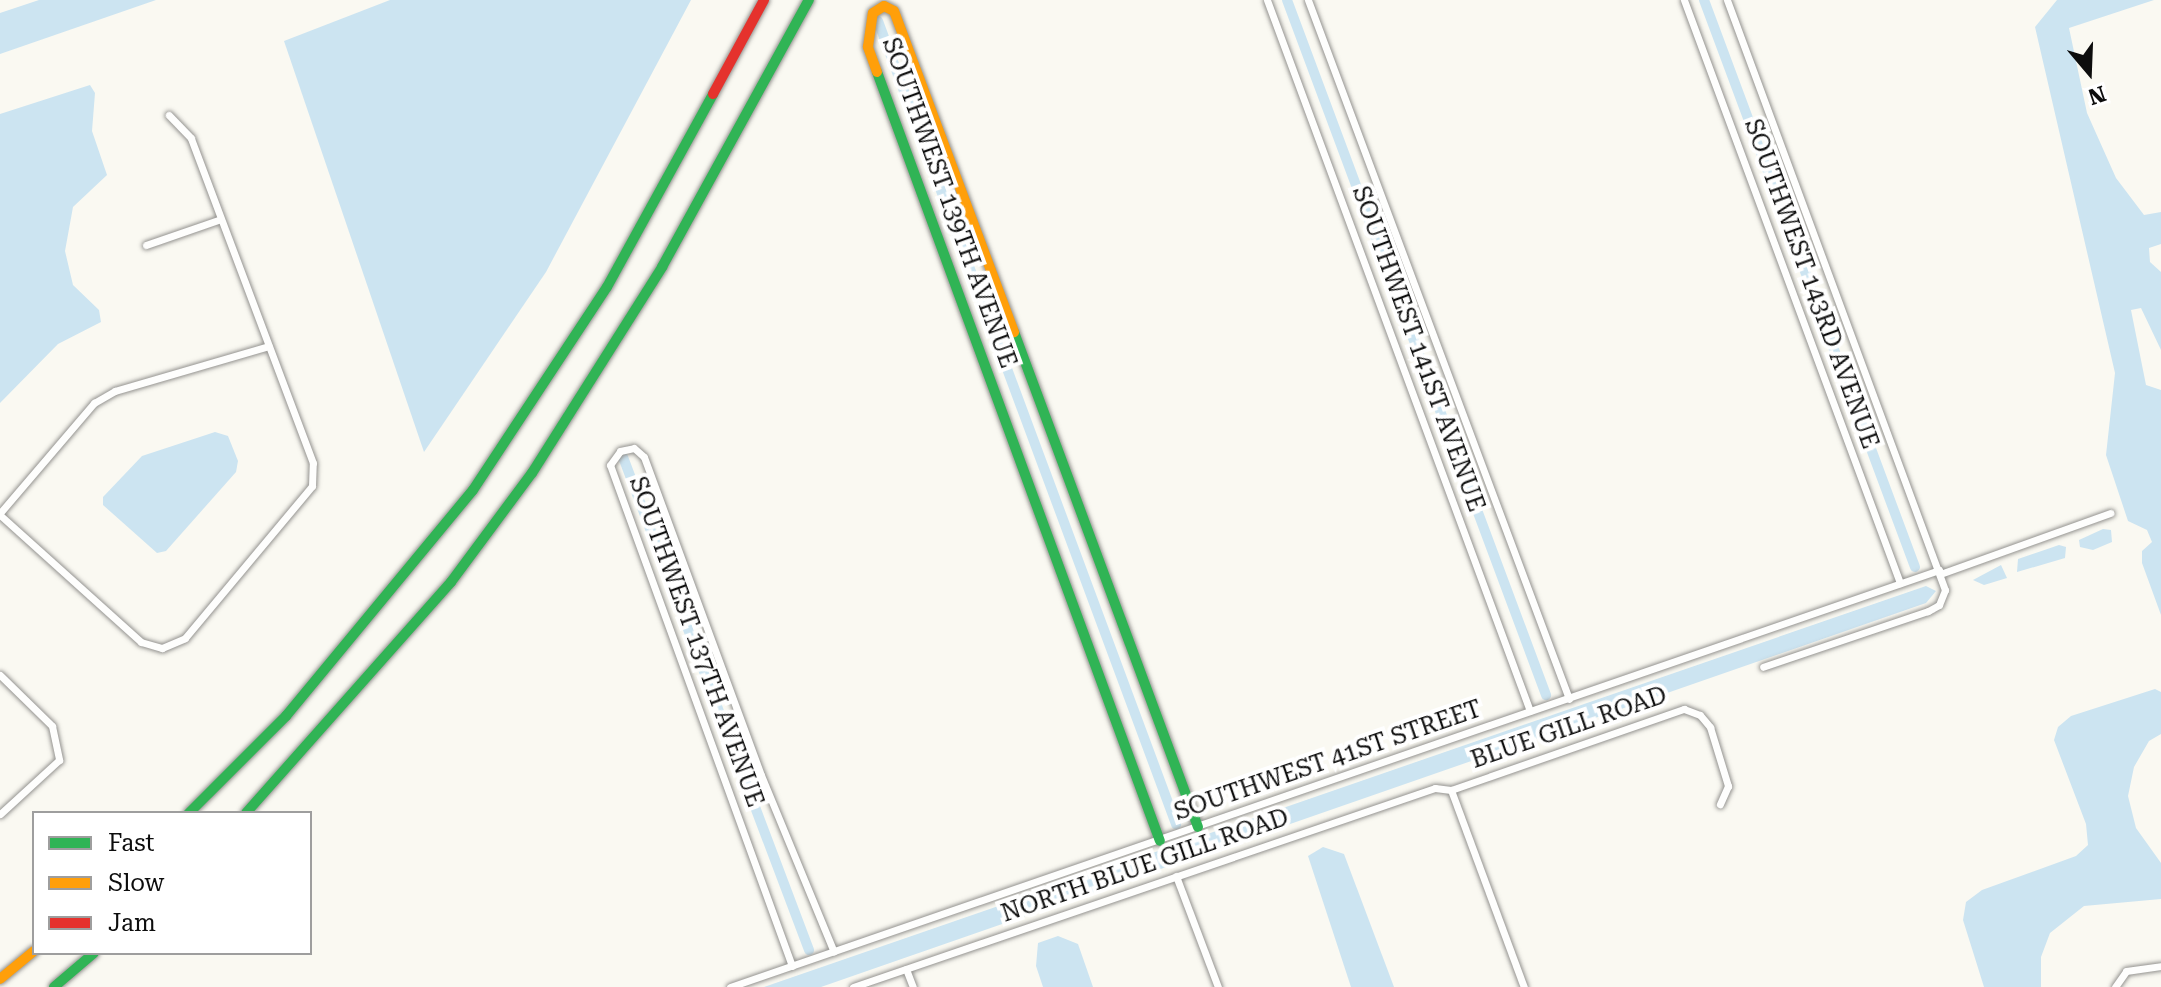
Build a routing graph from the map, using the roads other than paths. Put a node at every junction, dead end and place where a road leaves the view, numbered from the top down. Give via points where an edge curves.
1 (764, 0) edge
2 (809, 0) edge
3 (1267, 0) edge
4 (1308, 0) edge
5 (1684, 0) edge
6 (1727, 0) edge
7 (169, 115) dead end
8 (221, 219) junction
9 (146, 245) dead end
10 (269, 346) junction
11 (2110, 513) dead end
12 (0, 514) edge
13 (1940, 572) junction
14 (1900, 583) junction
15 (1763, 667) dead end
16 (0, 675) edge
17 (1569, 699) junction
18 (1530, 711) junction
19 (1451, 790) junction
20 (1720, 804) dead end
21 (191, 811) edge
22 (248, 811) edge
23 (0, 814) edge
24 (1198, 827) junction
25 (1160, 841) junction
26 (1176, 876) junction
27 (834, 952) junction
28 (32, 953) edge
29 (92, 955) edge
30 (792, 966) junction
31 (2161, 966) edge
32 (906, 969) junction
33 (0, 979) edge
34 (2116, 983) edge
35 (54, 987) edge
36 (730, 987) edge
37 (853, 987) edge
38 (913, 987) edge
39 (1218, 987) edge
40 (1524, 987) edge

1 - 21 main road via 607,287 473,490 296,704
2 - 22 main road via 662,267 532,473 451,582
3 - 18 street, SOUTHWEST 141ST AVENUE
4 - 17 street, SOUTHWEST 141ST AVENUE
5 - 14 street, SOUTHWEST 143RD AVENUE
6 - 13 street, SOUTHWEST 143RD AVENUE
7 - 8 street via 191,138
8 - 9 street
8 - 10 street
10 - 12 street via 115,391 94,403
10 - 12 street via 314,474 307,497 185,638 162,648 141,642
11 - 13 street, SOUTHWEST 41ST STREET
13 - 14 street, SOUTHWEST 41ST STREET
13 - 15 street via 1943,598 1928,611
14 - 17 street, SOUTHWEST 41ST STREET
16 - 23 street via 46,716 59,760
17 - 18 street, SOUTHWEST 41ST STREET
18 - 24 street, SOUTHWEST 41ST STREET
19 - 20 street, BLUE GILL ROAD via 1684,709 1700,715 1710,727 1728,786
19 - 26 street, NORTH BLUE GILL ROAD via 1435,788
19 - 40 street
24 - 25 street, SOUTHWEST 41ST STREET
24 - 25 main road, SOUTHWEST 139TH AVENUE via 894,11 884,6 873,13 868,47
25 - 27 street, SOUTHWEST 41ST STREET
26 - 32 street, NORTH BLUE GILL ROAD
26 - 39 street
27 - 30 street, SOUTHWEST 41ST STREET
27 - 30 street, SOUTHWEST 137TH AVENUE via 761,775 644,457 634,448 620,451 610,465
28 - 33 main road
29 - 35 main road
30 - 36 street, SOUTHWEST 41ST STREET
31 - 34 street via 2126,971
32 - 37 street, NORTH BLUE GILL ROAD
32 - 38 street

